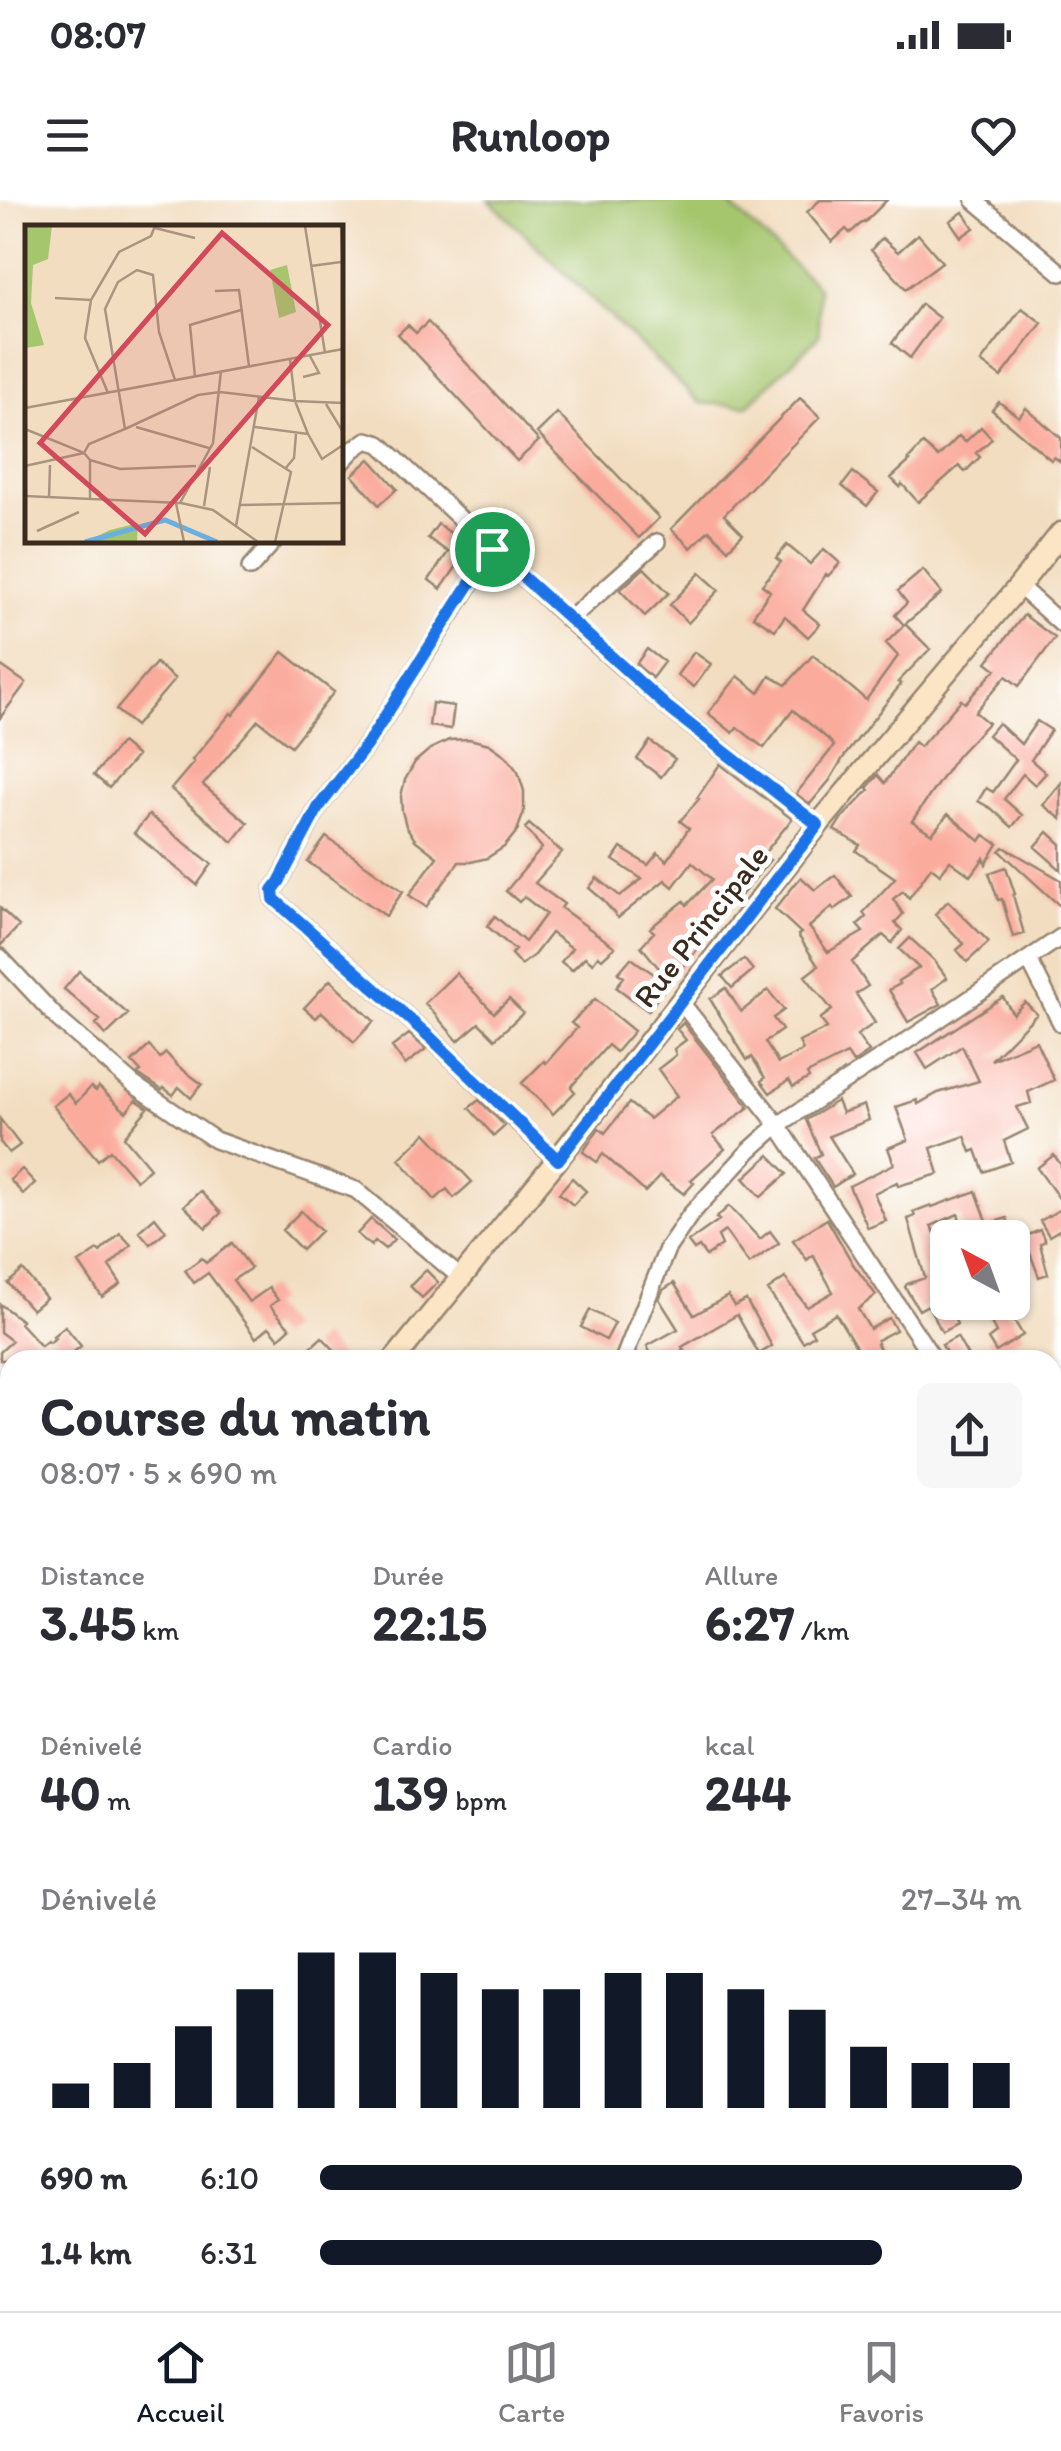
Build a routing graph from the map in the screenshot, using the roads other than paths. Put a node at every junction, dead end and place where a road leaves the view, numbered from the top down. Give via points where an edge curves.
1 (974, 200) edge
2 (1061, 273) edge
3 (342, 462) edge
4 (1061, 533) edge
5 (273, 542) edge
6 (658, 542) dead end
7 (492, 549) junction
8 (250, 568) dead end
9 (1019, 586) junction
10 (570, 620) junction
11 (1061, 624) edge
12 (818, 825) junction
13 (1061, 937) edge
14 (0, 958) edge
15 (1029, 960) junction
16 (680, 1002) junction
17 (1061, 1023) edge
18 (778, 1125) junction
19 (558, 1160) junction
20 (460, 1277) junction
21 (402, 1350) edge
22 (627, 1350) edge
23 (927, 1350) edge

1 - 2 street
3 - 7 street via 367,440 380,444
4 - 9 main road, Rue Principale
5 - 8 street
6 - 10 street
7 - 10 street
7 - 19 street via 368,743 318,808 273,890 274,899
9 - 11 street
9 - 12 main road, Rue Principale
10 - 12 street via 666,706
12 - 16 main road, Rue Principale
13 - 15 street
14 - 20 street via 133,1084 215,1140 356,1190
15 - 17 street
15 - 18 street
16 - 18 street
16 - 19 main road, Rue Principale
18 - 22 street via 666,1249
18 - 23 street
19 - 20 main road, Rue Principale
20 - 21 main road, Rue Principale

